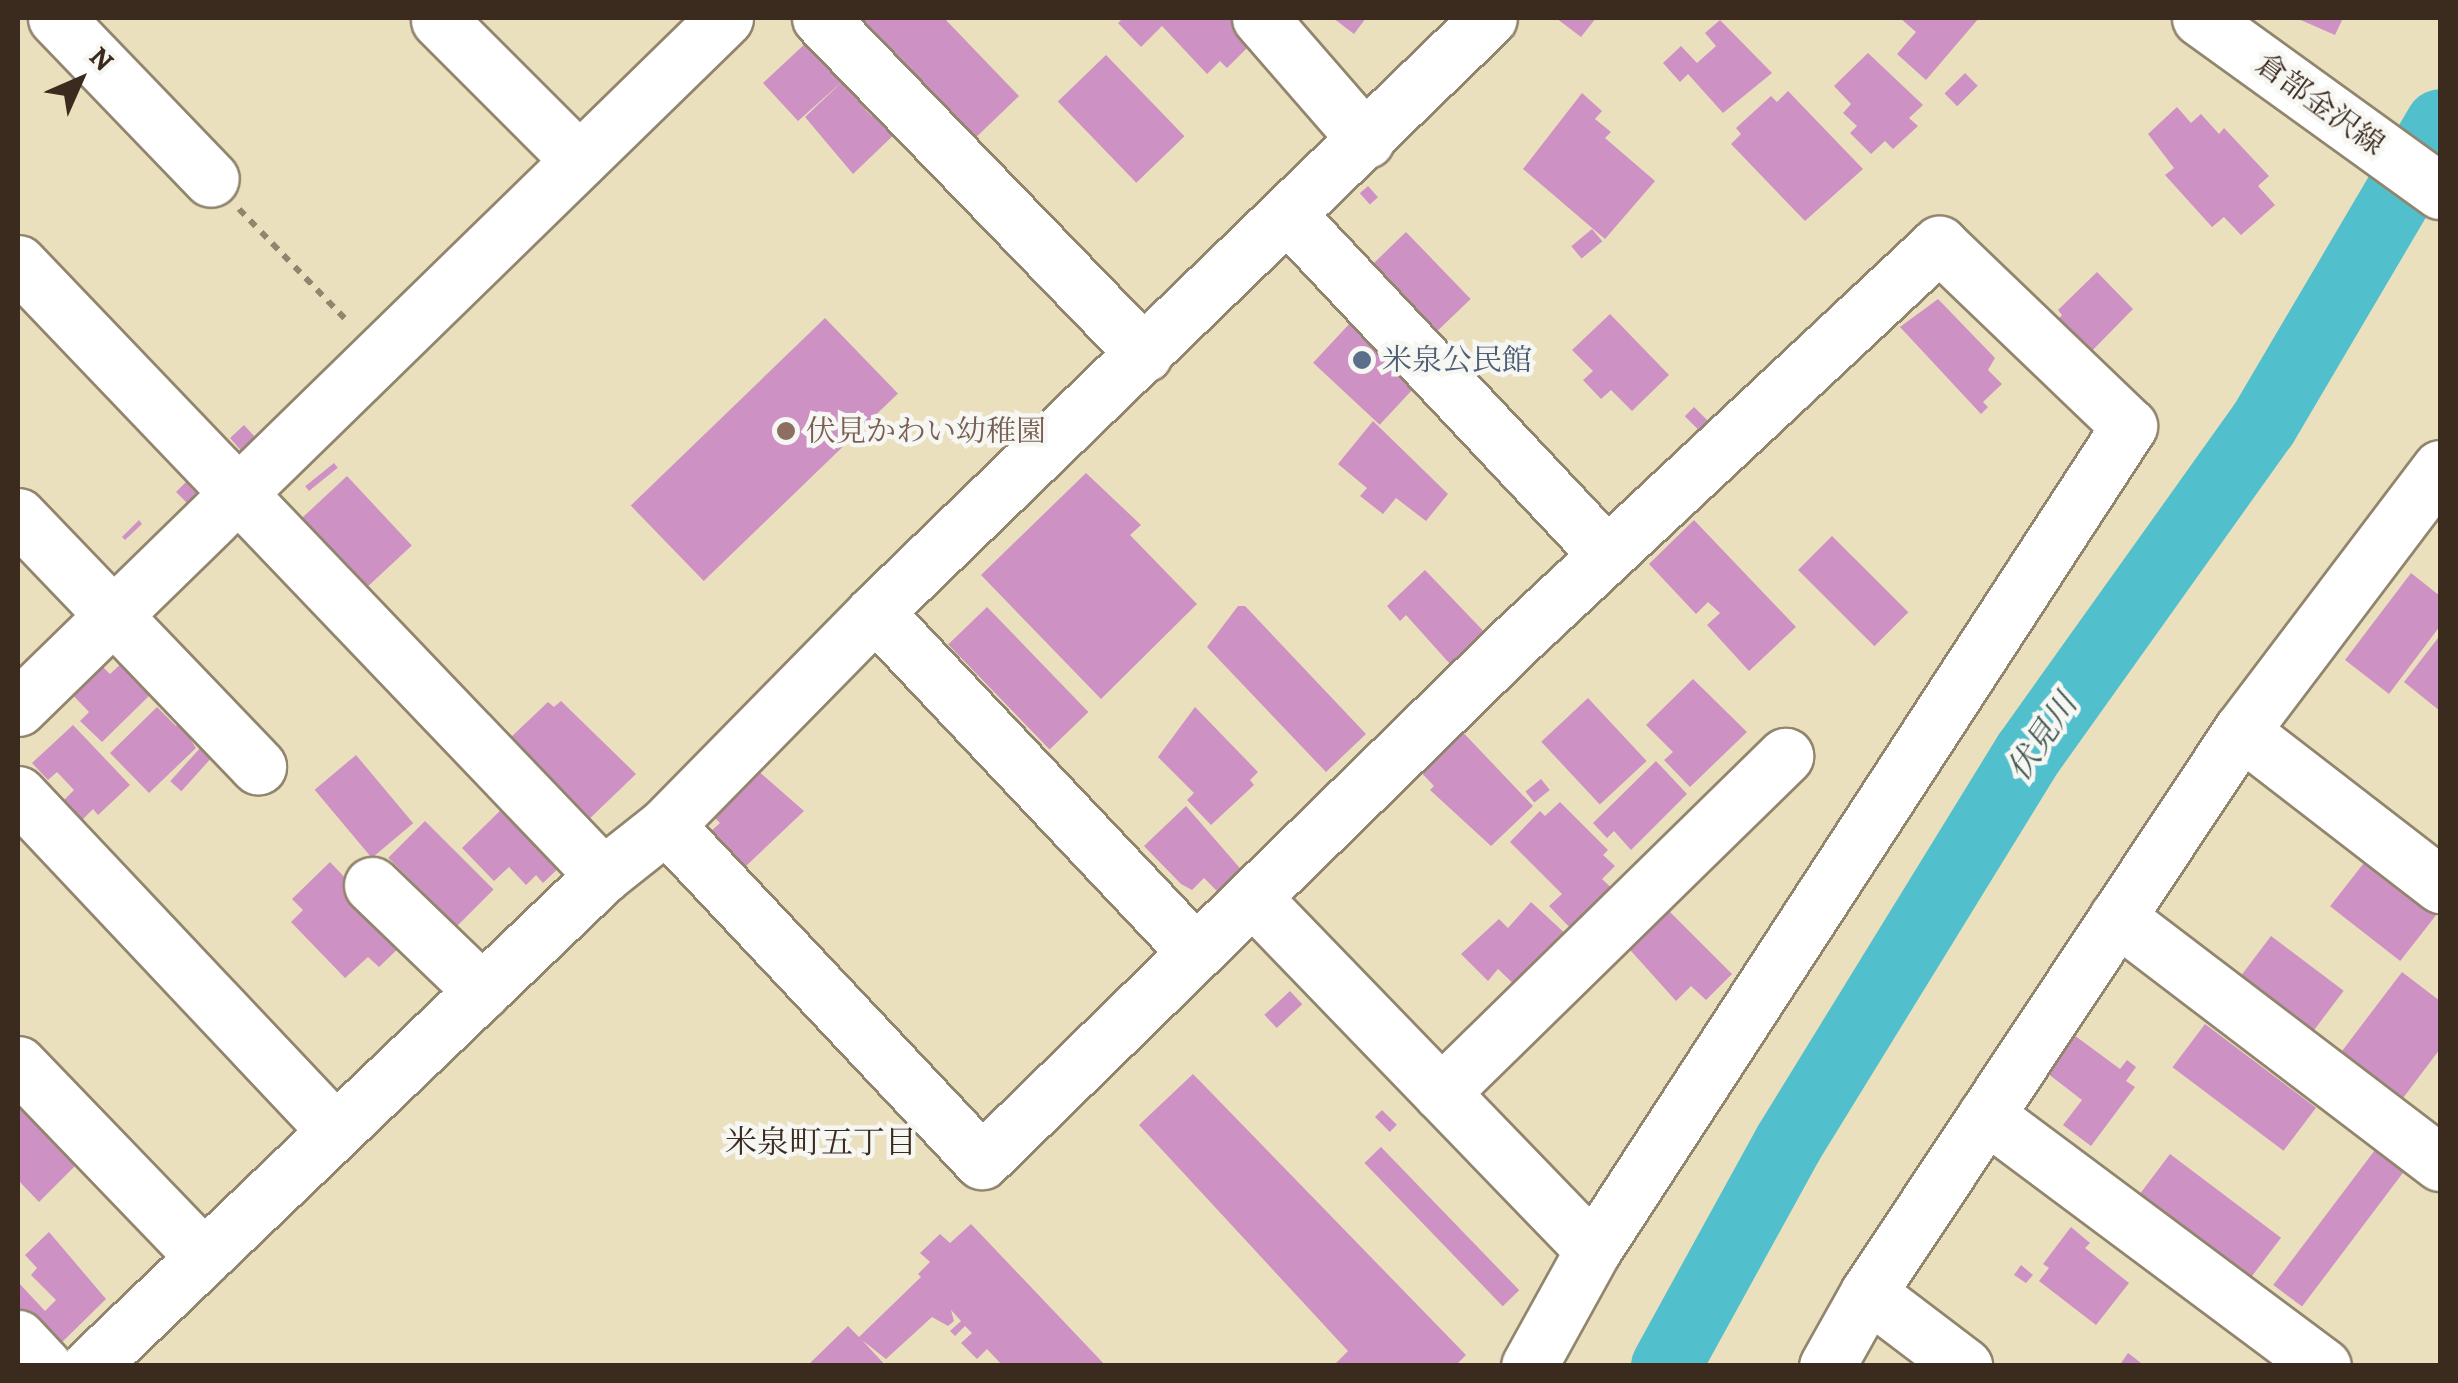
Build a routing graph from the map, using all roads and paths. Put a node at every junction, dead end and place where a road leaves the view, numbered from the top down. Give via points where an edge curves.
1 (56, 18) edge
2 (725, 18) edge
3 (820, 18) edge
4 (1260, 18) edge
5 (1489, 18) edge
6 (2205, 19) edge
7 (439, 20) edge
8 (1366, 140) junction
9 (579, 160) junction
10 (211, 179) joint
11 (2440, 191) edge
12 (1288, 215) junction
13 (18, 263) edge
14 (379, 354) junction
15 (1144, 354) junction
16 (2440, 468) edge
17 (237, 493) junction
18 (18, 516) edge
19 (1607, 555) junction
20 (875, 612) junction
21 (113, 614) junction
22 (18, 708) edge
23 (2241, 731) junction
24 (1786, 756) dead end
25 (258, 766) dead end
26 (18, 794) edge
27 (666, 824) junction
28 (603, 875) junction
29 (372, 884) dead end
30 (2440, 885) edge
31 (1253, 898) junction
32 (2117, 916) junction
33 (1194, 952) junction
34 (482, 992) junction
35 (18, 1064) edge
36 (1441, 1093) junction
37 (1986, 1114) junction
38 (336, 1131) junction
39 (2440, 1162) edge
40 (1593, 1250) junction
41 (204, 1257) junction
42 (1868, 1292) junction
43 (18, 1338) edge
44 (44, 1366) edge
45 (90, 1366) edge
46 (1529, 1366) edge
47 (1827, 1366) edge
48 (1964, 1366) edge
49 (2323, 1366) edge

1 - 10 street
2 - 9 street
3 - 15 street
4 - 8 street
5 - 8 street
6 - 11 street, 倉部金沢線
7 - 9 street
8 - 12 street
9 - 14 street
10 - 14 path
12 - 15 street
12 - 19 street
13 - 17 street
14 - 17 street
15 - 20 street
16 - 23 street
17 - 21 street
17 - 28 street
18 - 21 street
19 - 31 street
19 - 40 street via 1940,244 2129,426
20 - 27 street
20 - 33 street
21 - 22 street
21 - 25 street
23 - 30 street
23 - 32 street
24 - 36 street
26 - 38 street
27 - 28 street
27 - 33 street via 982,1161
28 - 34 street
29 - 34 street
31 - 33 street
31 - 36 street
32 - 37 street
32 - 39 street
34 - 38 street
35 - 41 street
36 - 40 street
37 - 42 street
37 - 49 street
38 - 41 street
40 - 46 street
41 - 45 street
42 - 47 street
42 - 48 street
43 - 44 street

